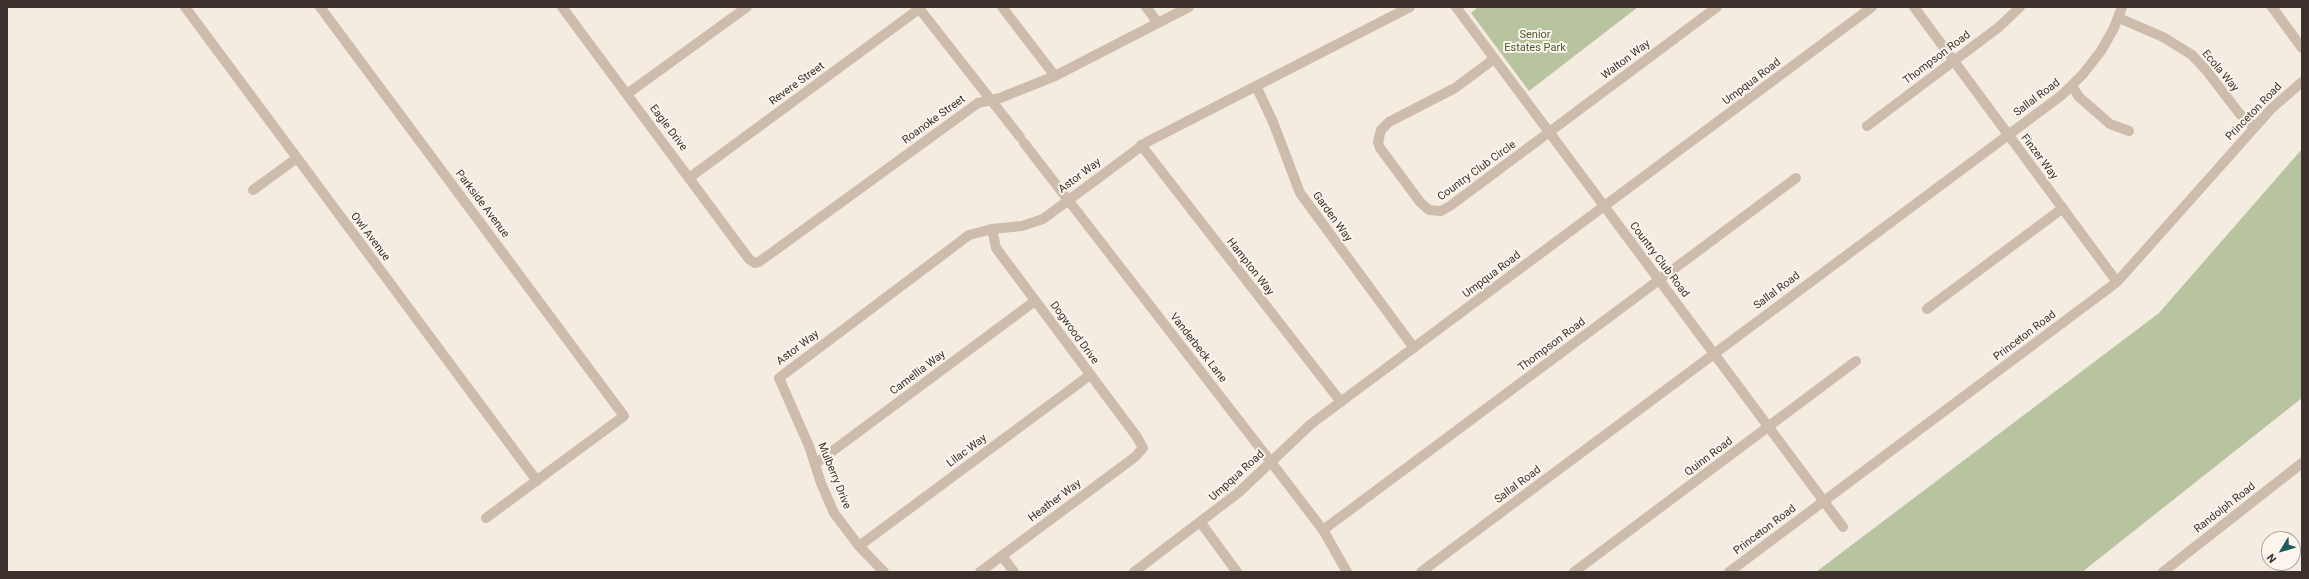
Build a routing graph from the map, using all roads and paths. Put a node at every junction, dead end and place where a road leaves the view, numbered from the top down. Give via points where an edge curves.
1 (185, 7) edge
2 (320, 7) edge
3 (562, 7) edge
4 (747, 7) edge
5 (1002, 7) edge
6 (1146, 7) edge
7 (1189, 7) edge
8 (1410, 7) edge
9 (1456, 7) edge
10 (1717, 7) edge
11 (1914, 7) edge
12 (2020, 7) edge
13 (2122, 7) edge
14 (2272, 7) edge
15 (919, 8) edge
16 (1869, 8) edge
17 (2119, 18) junction
18 (1158, 23) junction
19 (2302, 48) edge
20 (1494, 59) junction
21 (1953, 61) junction
22 (1055, 76) junction
23 (2302, 82) edge
24 (1256, 86) junction
25 (2072, 86) junction
26 (627, 94) junction
27 (991, 100) junction
28 (1866, 126) dead end
29 (2254, 127) junction
30 (2129, 131) dead end
31 (1550, 133) junction
32 (2008, 135) junction
33 (1141, 145) junction
34 (297, 158) junction
35 (689, 178) junction
36 (1796, 178) dead end
37 (252, 190) dead end
38 (1069, 200) junction
39 (1604, 207) junction
40 (2063, 208) junction
41 (992, 229) junction
42 (754, 263) joint
43 (1659, 280) junction
44 (2118, 282) junction
45 (1035, 301) junction
46 (1927, 309) dead end
47 (1414, 348) junction
48 (1713, 354) junction
49 (1856, 361) dead end
50 (1090, 375) junction
51 (779, 378) joint
52 (1341, 402) junction
53 (1768, 428) junction
54 (1143, 448) joint
55 (1271, 462) junction
56 (2302, 463) edge
57 (815, 464) junction
58 (537, 481) junction
59 (1824, 501) junction
60 (486, 518) dead end
61 (1201, 523) junction
62 (1843, 527) dead end
63 (1322, 530) junction
64 (859, 546) junction
65 (1002, 556) junction
66 (884, 572) edge
67 (980, 572) edge
68 (1014, 572) edge
69 (1134, 572) edge
70 (1237, 572) edge
71 (1348, 572) edge
72 (1421, 572) edge
73 (1574, 572) edge
74 (1728, 572) edge
75 (2163, 572) edge

1 - 34 street, Owl Avenue
2 - 58 street, Parkside Avenue via 624,416
3 - 26 street, Eagle Drive
4 - 26 street
5 - 22 street
6 - 18 street
7 - 18 street, Roanoke Street
8 - 24 street, Astor Way
9 - 20 street, Country Club Road
10 - 31 street, Walton Way
11 - 21 street, Finzer Way
12 - 21 street, Thompson Road
13 - 17 street, Sallal Road
14 - 19 street
15 - 27 street, Vanderbeck Lane
15 - 35 street, Revere Street
16 - 39 street, Umpqua Road
17 - 25 street, Sallal Road via 2101,51
17 - 29 street, Ecola Way via 2152,31 2192,55 2239,113
18 - 22 street, Roanoke Street
20 - 31 street, Country Club Road
20 - 31 street, Country Club Circle via 1456,88 1389,122 1380,130 1380,148 1420,202 1429,210 1436,212 1445,209
21 - 28 street, Thompson Road
21 - 32 street, Finzer Way
22 - 27 street, Roanoke Street
23 - 29 street, Princeton Road via 2282,98
24 - 33 street, Astor Way
24 - 47 street, Garden Way via 1271,117 1300,193
25 - 30 street via 2079,96 2110,124
25 - 32 street, Sallal Road
26 - 35 street, Eagle Drive
27 - 38 street, Vanderbeck Lane
27 - 42 street, Roanoke Street via 978,103 759,262
29 - 44 street, Princeton Road
31 - 39 street, Country Club Road
32 - 40 street, Finzer Way
32 - 48 street, Sallal Road
33 - 38 street, Astor Way
33 - 52 street, Hampton Way
34 - 37 street
34 - 58 street, Owl Avenue
35 - 42 street, Eagle Drive
36 - 43 street, Thompson Road
38 - 41 street, Astor Way via 1037,221 1022,226
38 - 55 street, Vanderbeck Lane
39 - 43 street, Country Club Road
39 - 47 street, Umpqua Road
40 - 44 street, Finzer Way
40 - 46 street
41 - 45 street, Dogwood Drive via 996,248
41 - 51 street, Astor Way via 976,232 961,240
43 - 48 street, Country Club Road
43 - 63 street, Thompson Road
44 - 59 street, Princeton Road
45 - 50 street, Dogwood Drive
45 - 57 street, Camellia Way
47 - 52 street, Umpqua Road
48 - 53 street, Country Club Road
48 - 72 street, Sallal Road
49 - 53 street, Quinn Road
50 - 54 street, Dogwood Drive
50 - 64 street, Lilac Way
51 - 57 street, Mulberry Drive
52 - 55 street, Umpqua Road via 1298,434
53 - 59 street, Country Club Road
53 - 73 street, Quinn Road
54 - 65 street, Heather Way via 1135,457
55 - 61 street, Umpqua Road
55 - 63 street, Vanderbeck Lane
56 - 75 street, Randolph Road
57 - 64 street, Mulberry Drive via 834,513
58 - 60 street
59 - 62 street, Country Club Road
59 - 74 street, Princeton Road
61 - 69 street, Umpqua Road
61 - 70 street
63 - 71 street, Vanderbeck Lane
64 - 66 street, Mulberry Drive
65 - 67 street, Heather Way
65 - 68 street

